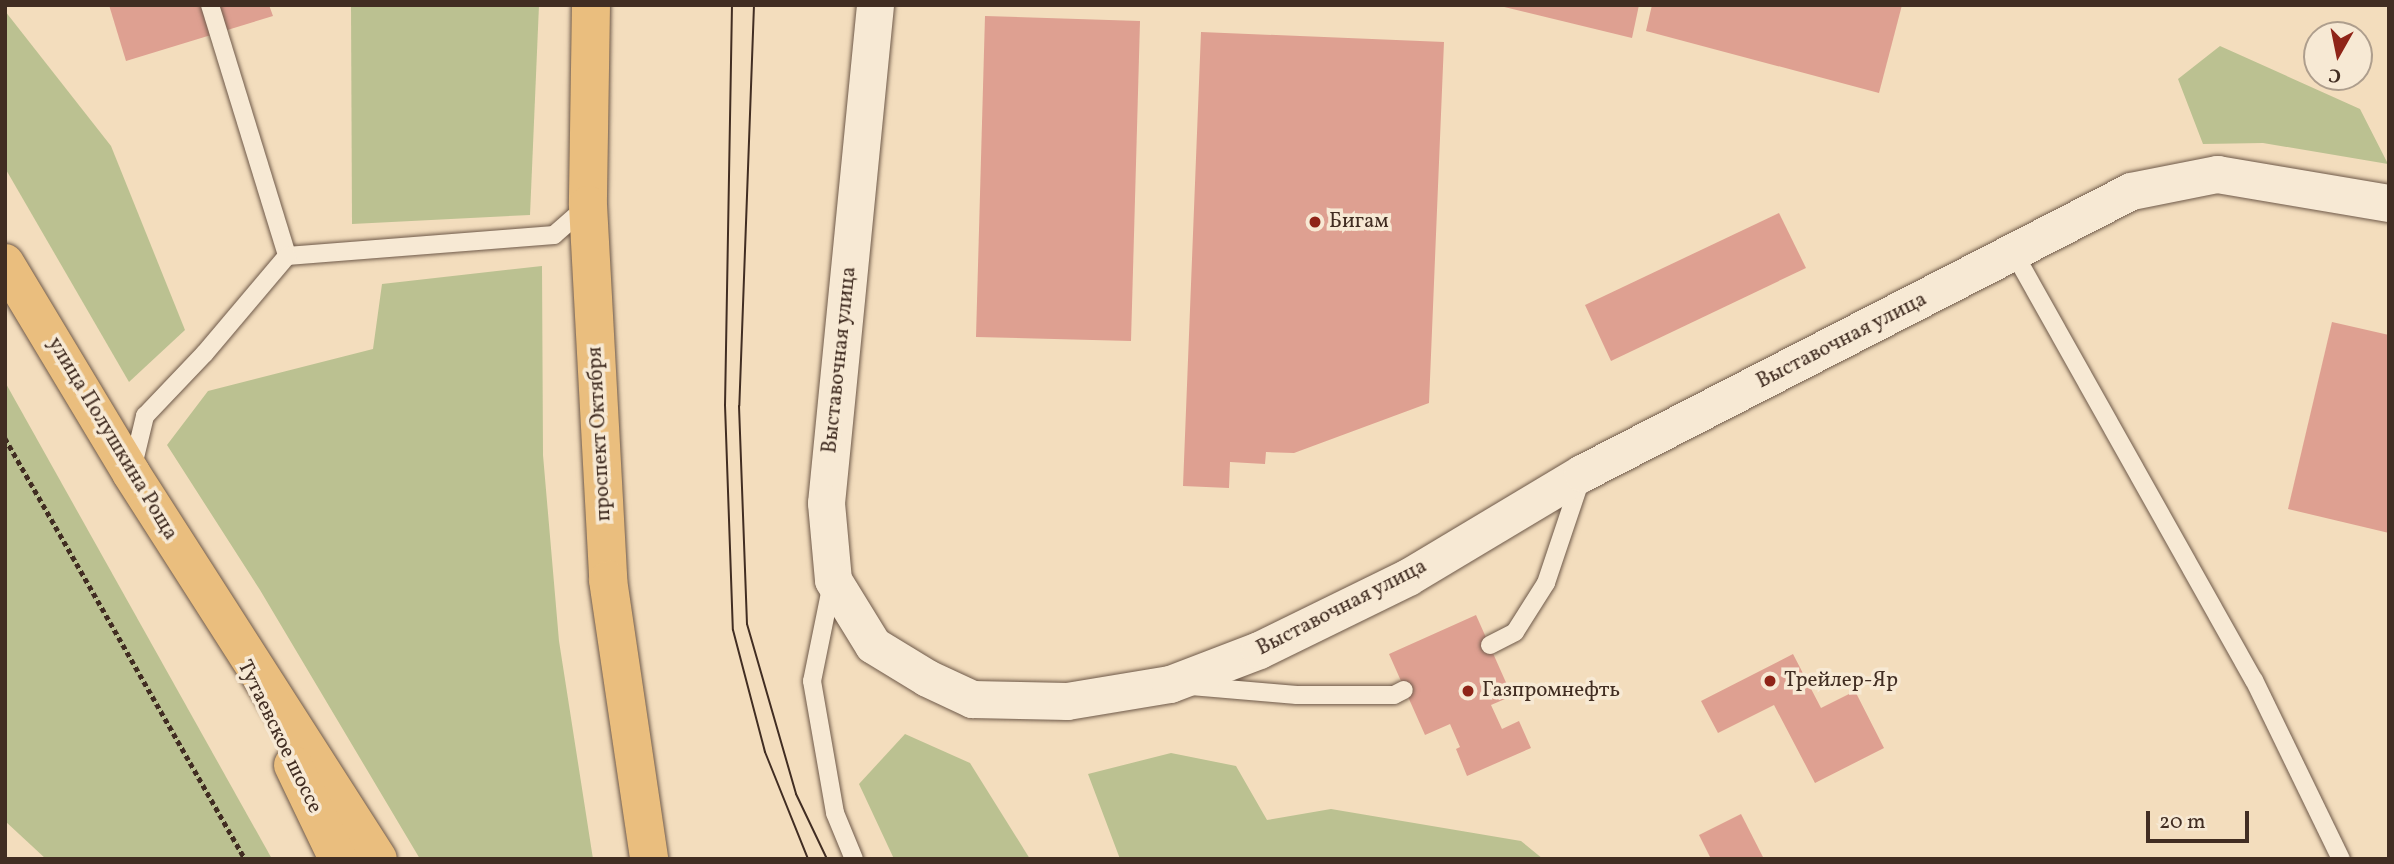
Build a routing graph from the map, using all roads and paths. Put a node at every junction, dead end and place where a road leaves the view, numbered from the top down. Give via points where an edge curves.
1 (201, 5) edge
2 (210, 5) edge
3 (591, 5) edge
4 (875, 5) edge
5 (2389, 204) edge
6 (588, 205) junction
7 (2014, 253) junction
8 (284, 260) junction
9 (5, 263) edge
10 (5, 438) edge
11 (131, 473) junction
12 (1583, 473) junction
13 (833, 580) junction
14 (220, 615) junction
15 (1490, 645) dead end
16 (1170, 684) junction
17 (1404, 690) dead end
18 (245, 859) edge
19 (338, 859) edge
20 (378, 859) edge
21 (649, 859) edge
22 (854, 859) edge
23 (2341, 859) edge

1 - 8 lane
2 - 8 lane
3 - 6 main road, проспект Октября
4 - 13 street, Выставочная улица via 826,503
5 - 7 street, Выставочная улица via 2217,174 2131,191
6 - 8 lane via 554,235
6 - 21 main road, проспект Октября via 608,580
7 - 12 street, Выставочная улица
7 - 23 lane via 2254,680
8 - 11 lane via 145,416
9 - 11 main road, улица Полушкина Роща
10 - 18 path
11 - 14 main road, улица Полушкина Роща
12 - 15 lane via 1546,583 1515,632
12 - 16 street, Выставочная улица via 1408,577 1259,650
13 - 16 street, Выставочная улица via 873,645 972,699 1066,701
13 - 22 lane via 812,681 835,813
14 - 19 main road, Тутаевское шоссе
14 - 20 main road
16 - 17 lane via 1297,695 1394,695

